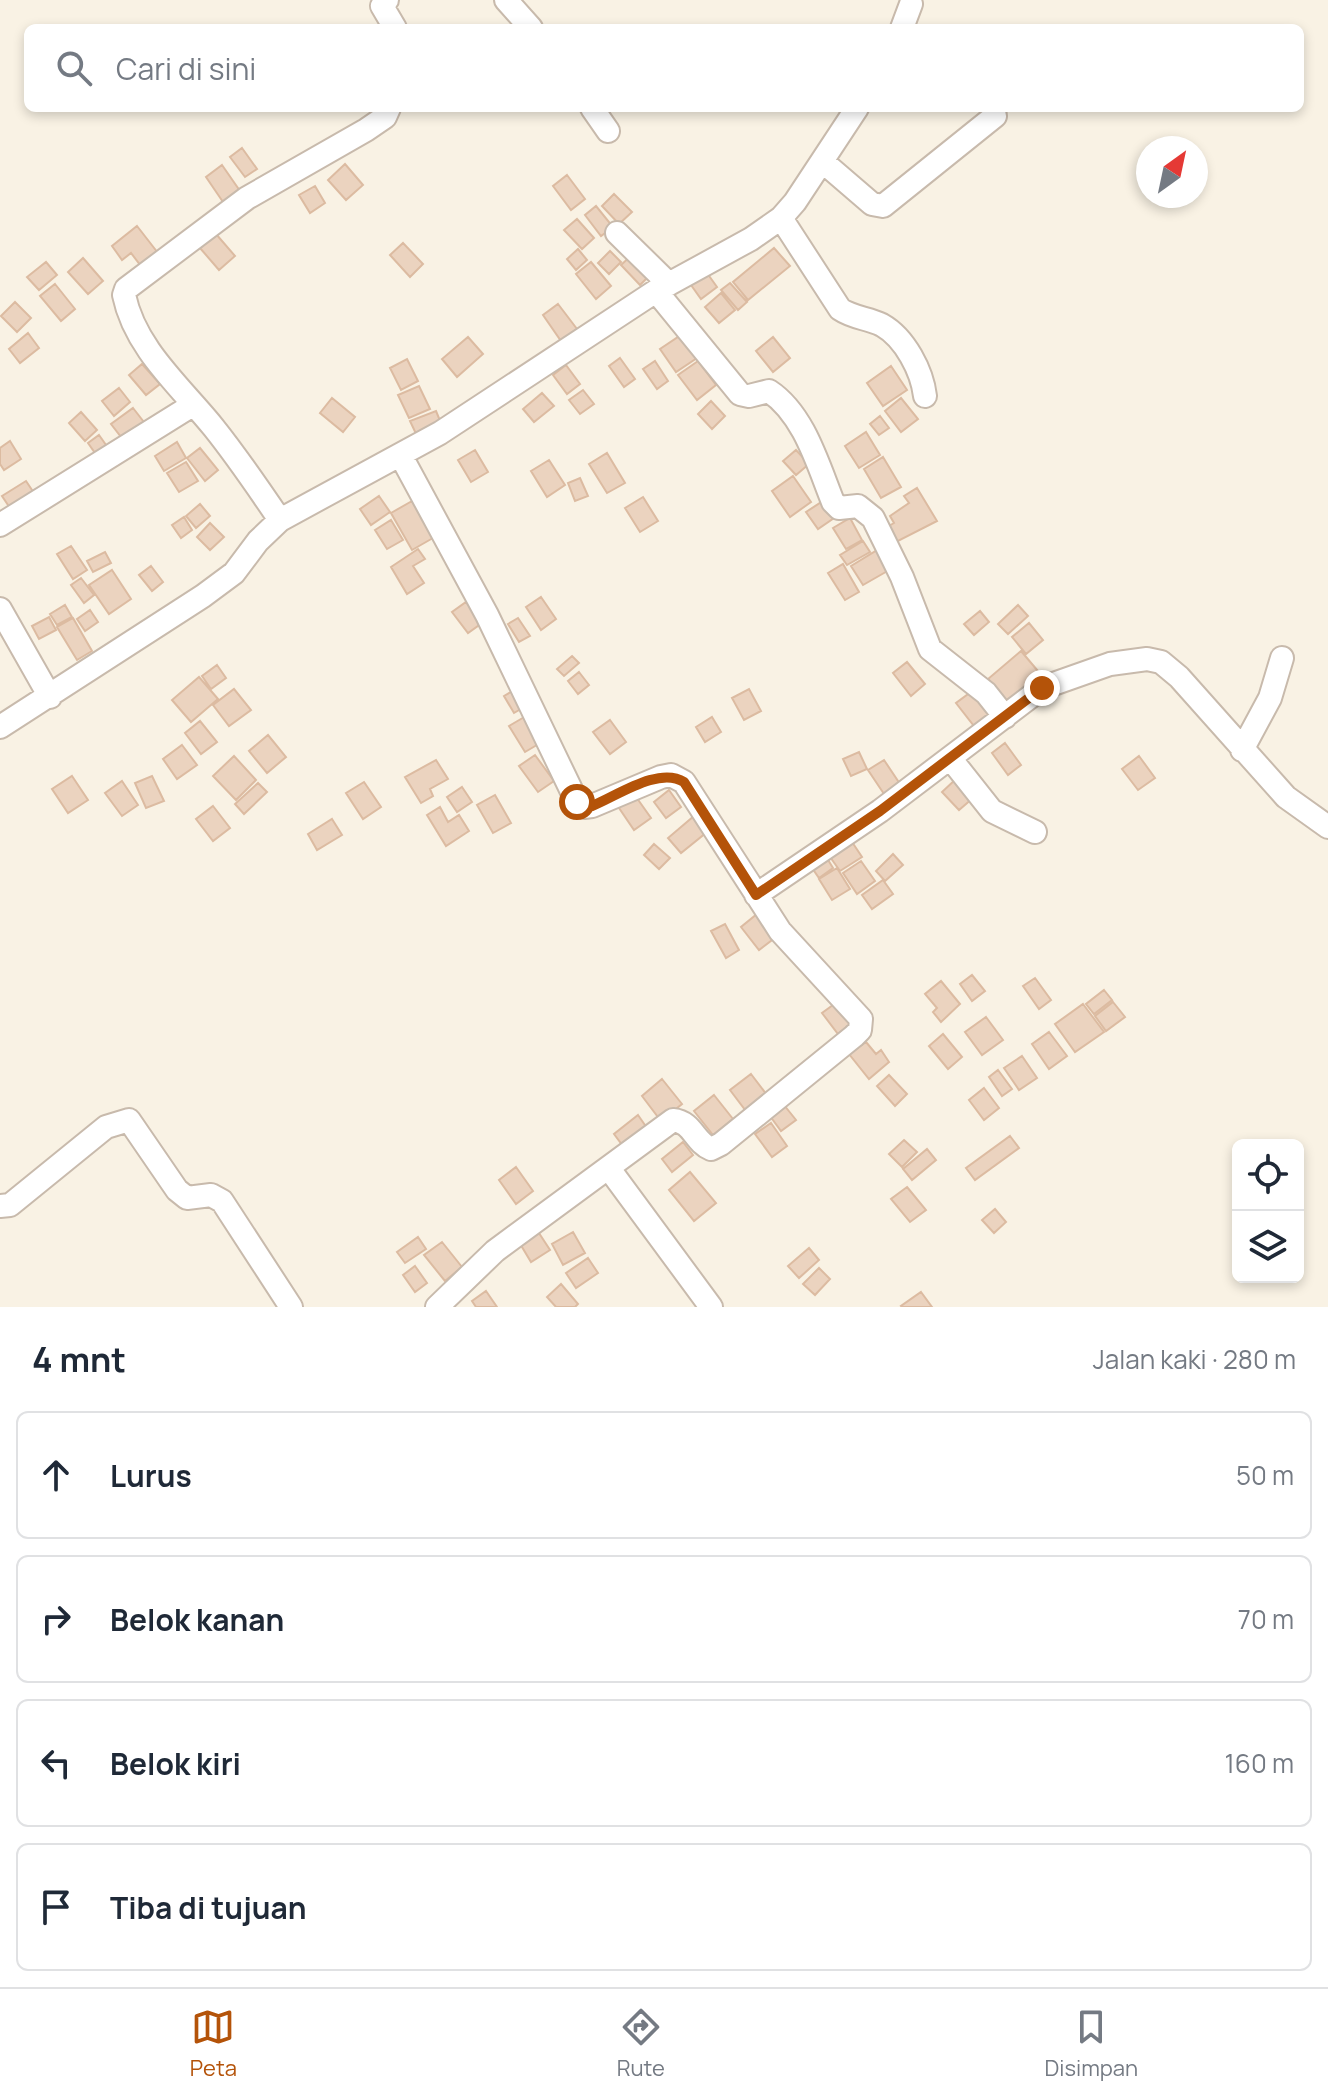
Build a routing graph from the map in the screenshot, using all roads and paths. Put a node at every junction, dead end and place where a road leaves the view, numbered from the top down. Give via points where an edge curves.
1 (387, 0) edge
2 (506, 0) edge
3 (910, 1) edge
4 (393, 24) edge
5 (527, 24) edge
6 (903, 24) edge
7 (387, 112) edge
8 (595, 112) edge
9 (854, 112) edge
10 (995, 116) dead end
11 (608, 131) dead end
12 (822, 161) junction
13 (781, 218) junction
14 (617, 233) dead end
15 (663, 287) junction
16 (925, 396) dead end
17 (191, 406) junction
18 (401, 456) junction
19 (280, 520) junction
20 (0, 525) edge
21 (0, 609) edge
22 (1282, 658) dead end
23 (50, 697) junction
24 (1005, 717) junction
25 (0, 727) edge
26 (1242, 750) junction
27 (950, 758) junction
28 (1328, 827) edge
29 (1035, 832) dead end
30 (756, 895) junction
31 (610, 1170) junction
32 (0, 1206) edge
33 (291, 1307) edge
34 (437, 1307) edge
35 (711, 1307) edge

1 - 4 street via 382,6
2 - 5 street
3 - 6 street
7 - 17 street via 366,130 247,198 126,289 127,307 148,347
8 - 11 street
9 - 12 street
10 - 12 street via 883,206 872,204
12 - 13 street
13 - 15 street
13 - 16 street via 840,309 880,324 897,337 923,379
14 - 15 street
15 - 18 street
15 - 24 street via 740,394 769,391 780,398 808,440 833,502 839,508 858,506 873,518 930,649 986,693
17 - 19 street via 241,462
17 - 20 street
18 - 19 street
18 - 30 street via 494,629 577,802 592,806 661,777 677,777
19 - 23 street via 234,573
21 - 23 street
22 - 26 street via 1270,698
23 - 25 street
24 - 26 street via 1042,688 1074,675 1147,659 1161,662 1179,677
24 - 27 street
26 - 28 street via 1286,797
27 - 29 street via 992,811
27 - 30 street
30 - 31 street via 780,931 861,1019 860,1030 721,1144 704,1146 689,1126 673,1120
31 - 34 street via 495,1251
31 - 35 street
32 - 33 street via 10,1205 106,1127 129,1120 182,1195 211,1195 222,1201

